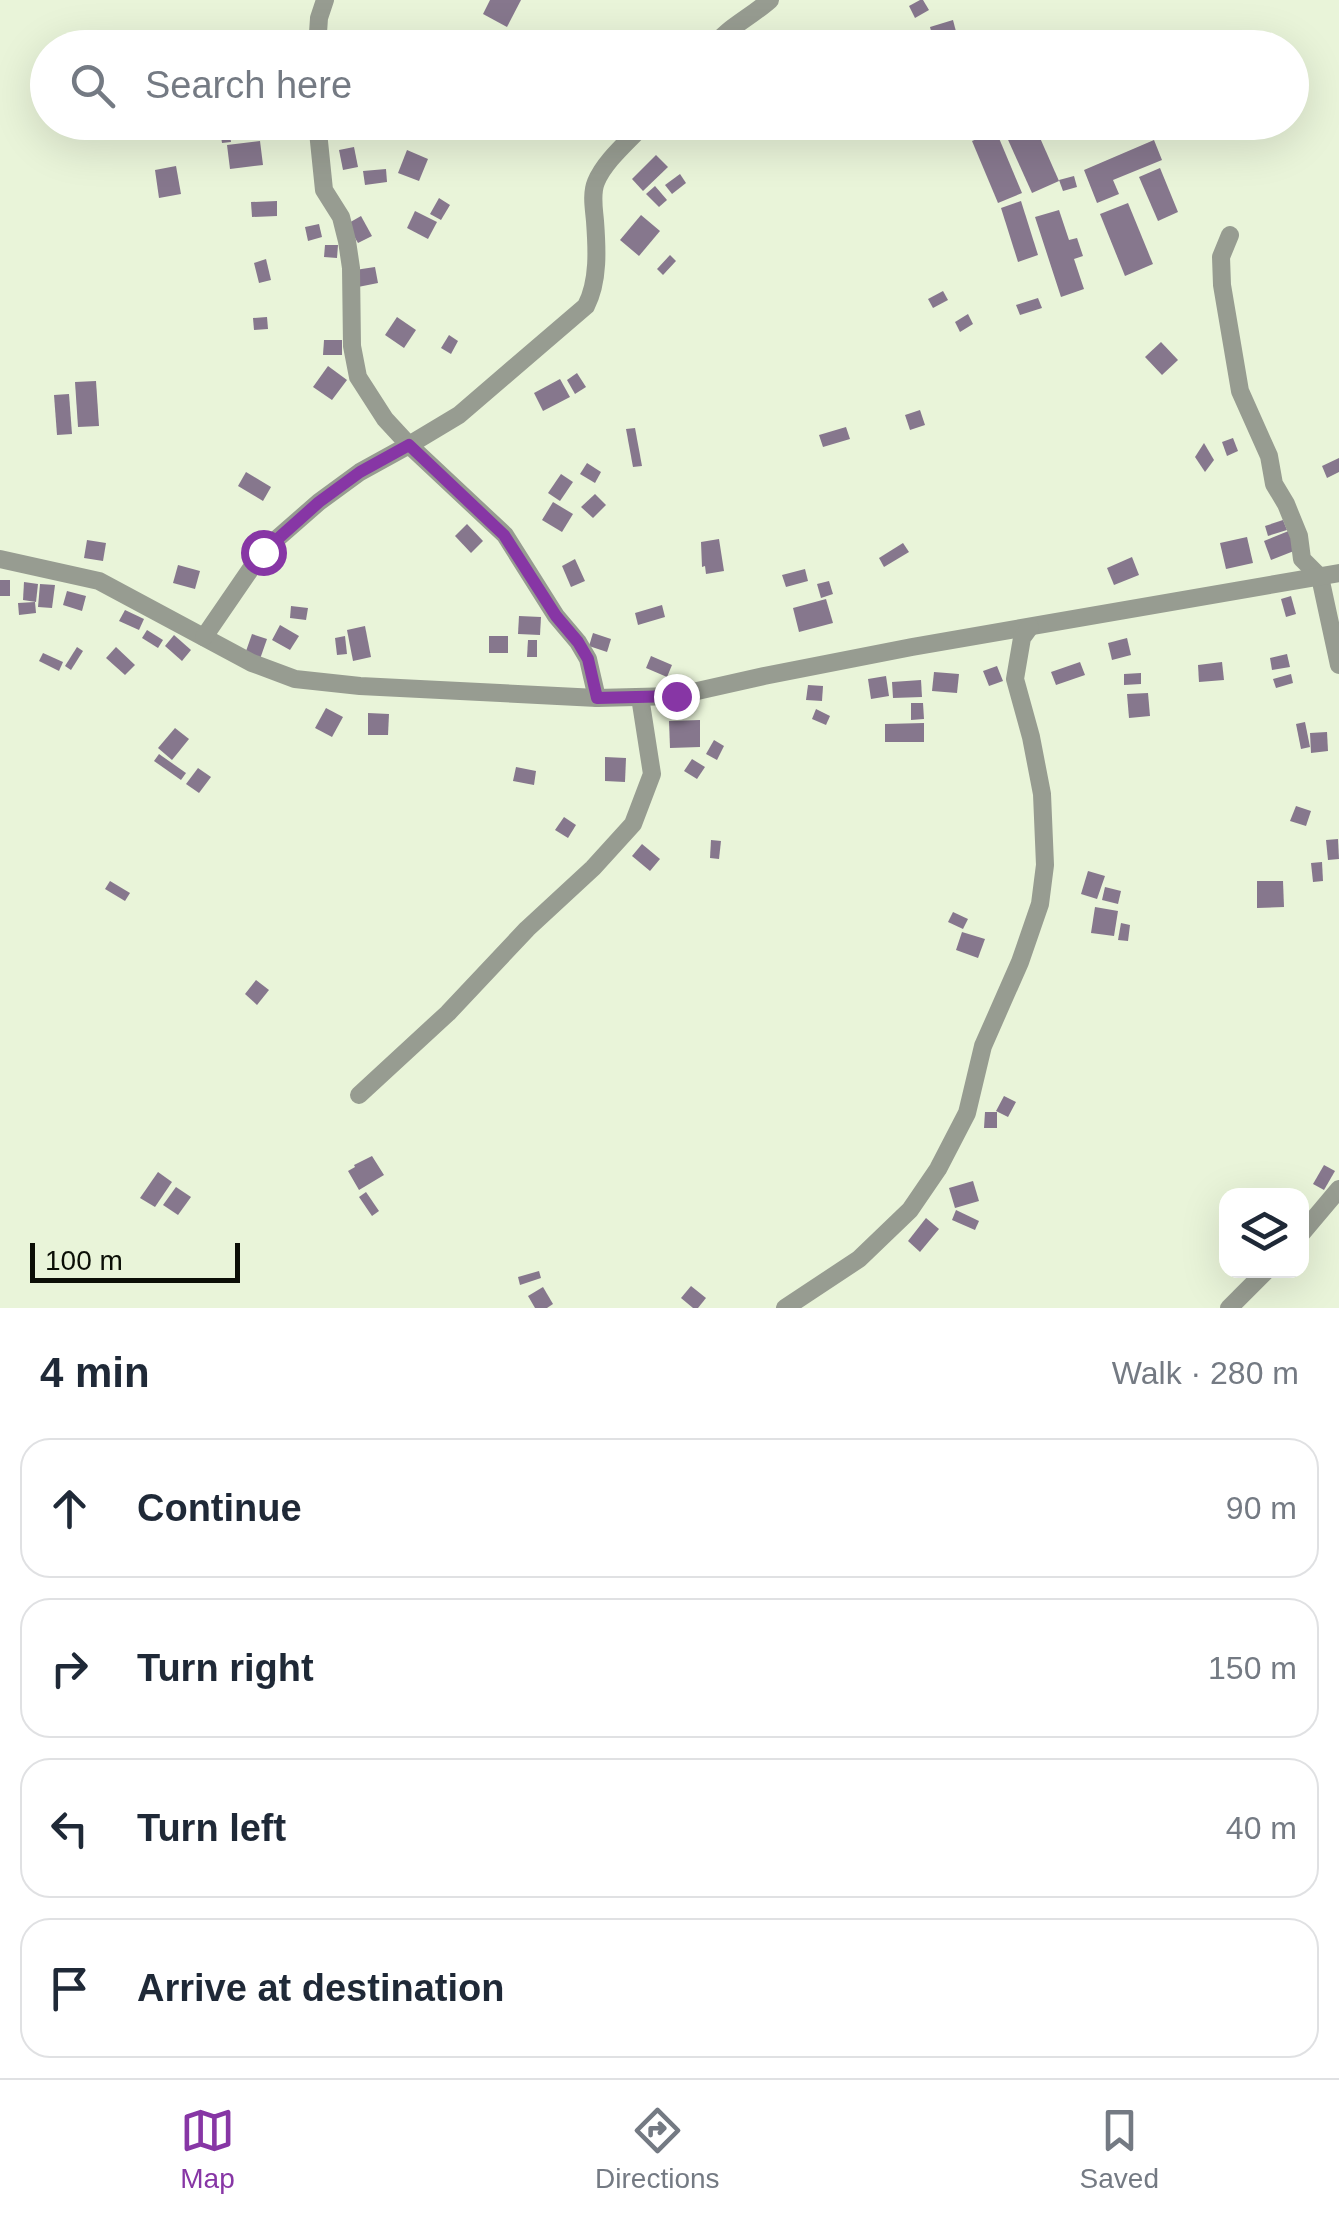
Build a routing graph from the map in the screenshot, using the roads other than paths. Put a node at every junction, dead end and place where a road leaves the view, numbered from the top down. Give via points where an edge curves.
1 (325, 0) edge
2 (770, 0) edge
3 (319, 30) edge
4 (730, 30) edge
5 (319, 140) edge
6 (631, 140) edge
7 (1230, 235) dead end
8 (409, 445) junction
9 (0, 559) edge
10 (1330, 575) edge
11 (1030, 627) junction
12 (204, 637) junction
13 (1339, 665) edge
14 (640, 697) junction
15 (597, 698) junction
16 (358, 1094) dead end
17 (1339, 1189) edge
18 (1309, 1225) edge
19 (1259, 1278) edge
20 (785, 1308) edge
21 (1229, 1308) edge

1 - 3 street
2 - 4 street
5 - 8 street via 324,190 347,241 358,377
6 - 8 street via 596,181 593,293 586,306 459,415
7 - 10 street via 1220,256 1240,391 1270,456 1302,559
8 - 12 street via 319,502 263,552
8 - 15 street via 504,535 588,659
9 - 12 street via 99,580
10 - 11 street
10 - 13 street
11 - 14 street via 676,696
11 - 20 street via 1015,679 1042,794 1040,904 983,1046 967,1112 910,1210 859,1259
12 - 15 street via 295,679
14 - 15 street
14 - 16 street via 652,774 633,824 448,1013
17 - 18 street
19 - 21 street

